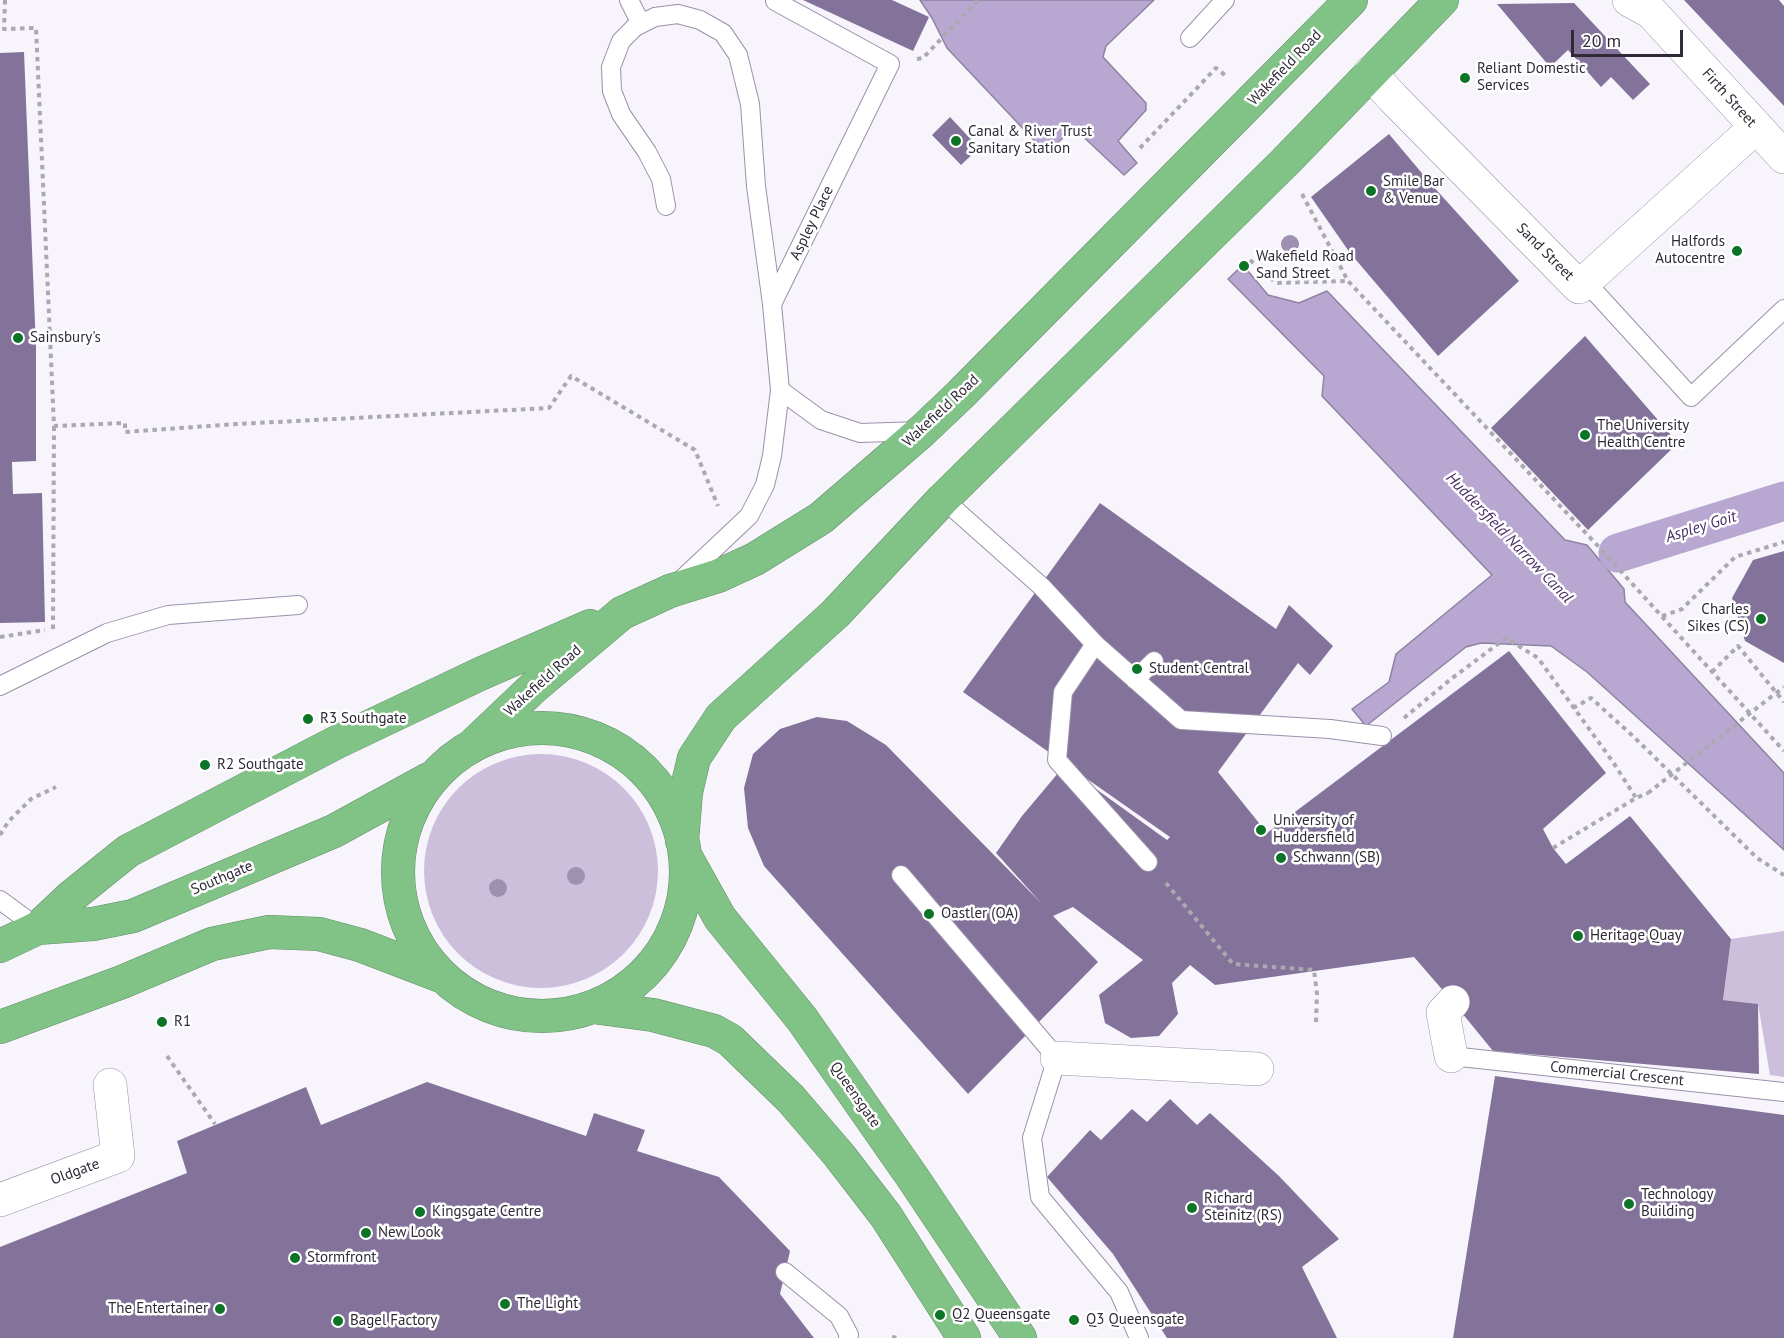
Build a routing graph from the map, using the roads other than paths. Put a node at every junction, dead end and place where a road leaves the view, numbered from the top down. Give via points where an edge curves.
1 (629, 0) edge
2 (1225, 0) edge
3 (1351, 0) edge
4 (1442, 0) edge
5 (776, 1) edge
6 (1642, 4) edge
7 (641, 24) junction
8 (1190, 38) dead end
9 (1370, 73) junction
10 (1756, 127) junction
11 (1784, 157) edge
12 (666, 206) dead end
13 (1585, 281) junction
14 (772, 304) junction
15 (1784, 309) edge
16 (780, 390) junction
17 (922, 431) junction
18 (943, 499) junction
19 (670, 591) junction
20 (298, 605) dead end
21 (622, 613) junction
22 (1095, 644) junction
23 (1154, 661) dead end
24 (1135, 680) junction
25 (0, 687) edge
26 (1382, 736) road end
27 (473, 745) junction
28 (433, 777) junction
29 (683, 848) junction
30 (1148, 862) road end
31 (901, 875) dead end
32 (0, 900) edge
33 (38, 928) junction
34 (0, 946) edge
35 (441, 976) junction
36 (1453, 1002) dead end
37 (593, 1007) junction
38 (0, 1027) edge
39 (1450, 1056) joint
40 (1057, 1058) junction
41 (1257, 1069) dead end
42 (110, 1085) dead end
43 (1784, 1092) edge
44 (0, 1200) edge
45 (785, 1272) dead end
46 (848, 1338) edge
47 (964, 1338) edge
48 (1020, 1338) edge
49 (1139, 1338) edge

1 - 7 lane
2 - 8 lane
3 - 17 highway, Wakefield Road
4 - 9 highway
5 - 14 lane, Aspley Place via 890,64
6 - 10 street, Firth Street
7 - 12 lane via 621,41 611,67 612,91 621,114 661,180
7 - 14 lane via 655,17 678,14 700,20 723,33 738,55 750,104 756,186
9 - 13 street, Sand Street via 1579,287
9 - 18 highway
10 - 11 street, Firth Street
10 - 13 street, Sand Street
13 - 15 lane via 1691,397
14 - 16 lane
16 - 17 lane via 821,420 860,433
16 - 19 lane via 765,485 749,516
17 - 19 highway, Wakefield Road via 802,530 755,559
18 - 22 lane via 1042,587
18 - 29 highway via 835,614 722,717 694,758 686,792
19 - 21 highway, Wakefield Road
20 - 25 lane via 168,615 107,633
21 - 27 highway, Wakefield Road
21 - 33 highway via 337,742 128,851
22 - 24 lane
22 - 30 lane via 1063,692 1057,760
23 - 24 lane
24 - 26 lane via 1181,720
27 - 28 highway
27 - 29 highway via 504,733 537,728 570,730 601,741 633,761 653,781 671,809
28 - 33 highway, Southgate via 334,831 133,916
28 - 35 highway via 413,807 397,868 406,921 418,947
29 - 37 highway via 685,887 678,918 664,950 621,992
29 - 48 highway, Queensgate via 720,918 802,1019
31 - 40 lane
32 - 33 lane
33 - 34 highway, Southgate
35 - 37 highway via 474,1000 513,1014 554,1016
35 - 38 highway via 319,934 269,932 212,944
36 - 39 street via 1443,1013
37 - 47 highway via 653,1015 714,1031 730,1040 791,1098 839,1155 886,1216
39 - 43 lane, Commercial Crescent
40 - 41 street
40 - 49 lane via 1032,1138 1040,1197 1119,1292
42 - 44 street, Oldgate via 118,1156
45 - 46 lane via 839,1316

